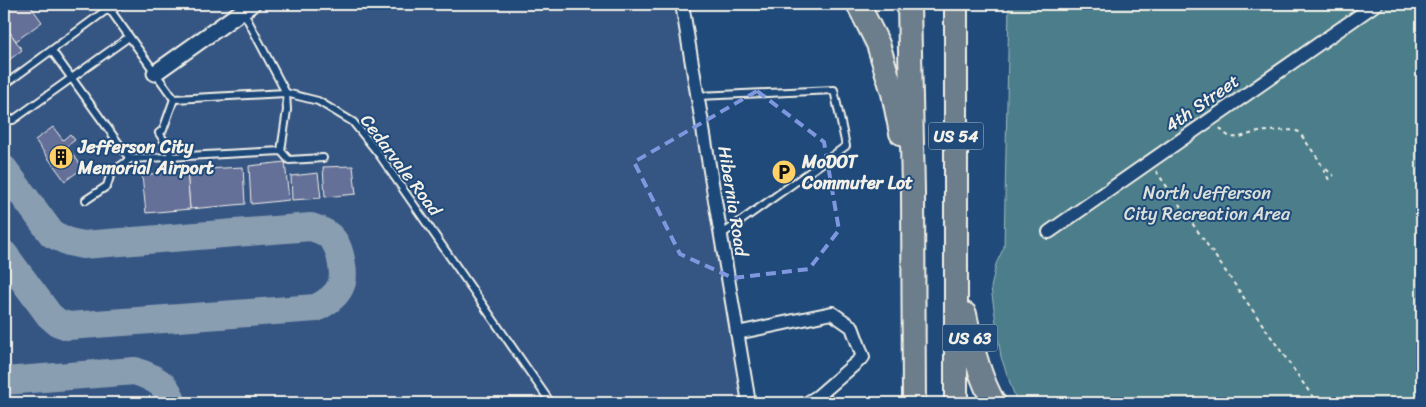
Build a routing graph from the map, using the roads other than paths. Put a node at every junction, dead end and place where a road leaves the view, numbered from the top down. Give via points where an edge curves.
1 (121, 4) edge
2 (682, 4) edge
3 (858, 4) edge
4 (909, 4) edge
5 (956, 4) edge
6 (1376, 4) edge
7 (247, 7) edge
8 (111, 11) junction
9 (129, 36) junction
10 (52, 51) junction
11 (155, 73) junction
12 (71, 78) junction
13 (4, 85) edge
14 (286, 93) junction
15 (698, 96) junction
16 (174, 99) junction
17 (4, 111) edge
18 (281, 151) junction
19 (170, 157) junction
20 (323, 158) dead end
21 (130, 159) junction
22 (913, 190) junction
23 (86, 200) dead end
24 (1049, 232) dead end
25 (721, 235) junction
26 (956, 269) junction
27 (737, 333) junction
28 (551, 403) edge
29 (749, 403) edge
30 (807, 403) edge
31 (914, 403) edge
32 (956, 403) edge
33 (994, 403) edge

1 - 8 lane
2 - 15 street, Hibernia Road
3 - 22 highway via 878,44 893,93
4 - 22 highway, US 54
5 - 26 highway, US 54
6 - 24 street, 4th Street
7 - 11 street
7 - 14 lane
8 - 9 lane
8 - 10 lane via 105,11
9 - 11 lane
9 - 12 lane
10 - 12 lane
10 - 13 lane
11 - 16 lane
12 - 17 lane via 13,120
12 - 21 lane
14 - 16 lane, Cedarvale Road
14 - 18 lane
14 - 28 lane, Cedarvale Road via 318,101 353,122 378,153
15 - 25 street, Hibernia Road
15 - 25 lane via 834,90 846,146
16 - 19 lane via 159,133 170,150
18 - 19 lane
18 - 20 lane via 290,160
19 - 21 lane
21 - 23 lane via 111,173 107,186
22 - 31 highway, US 54
25 - 27 street, Hibernia Road
26 - 32 highway, US 54
26 - 33 highway, US 63 via 970,337
27 - 29 street, Hibernia Road
27 - 30 street via 832,313 852,327 863,358

